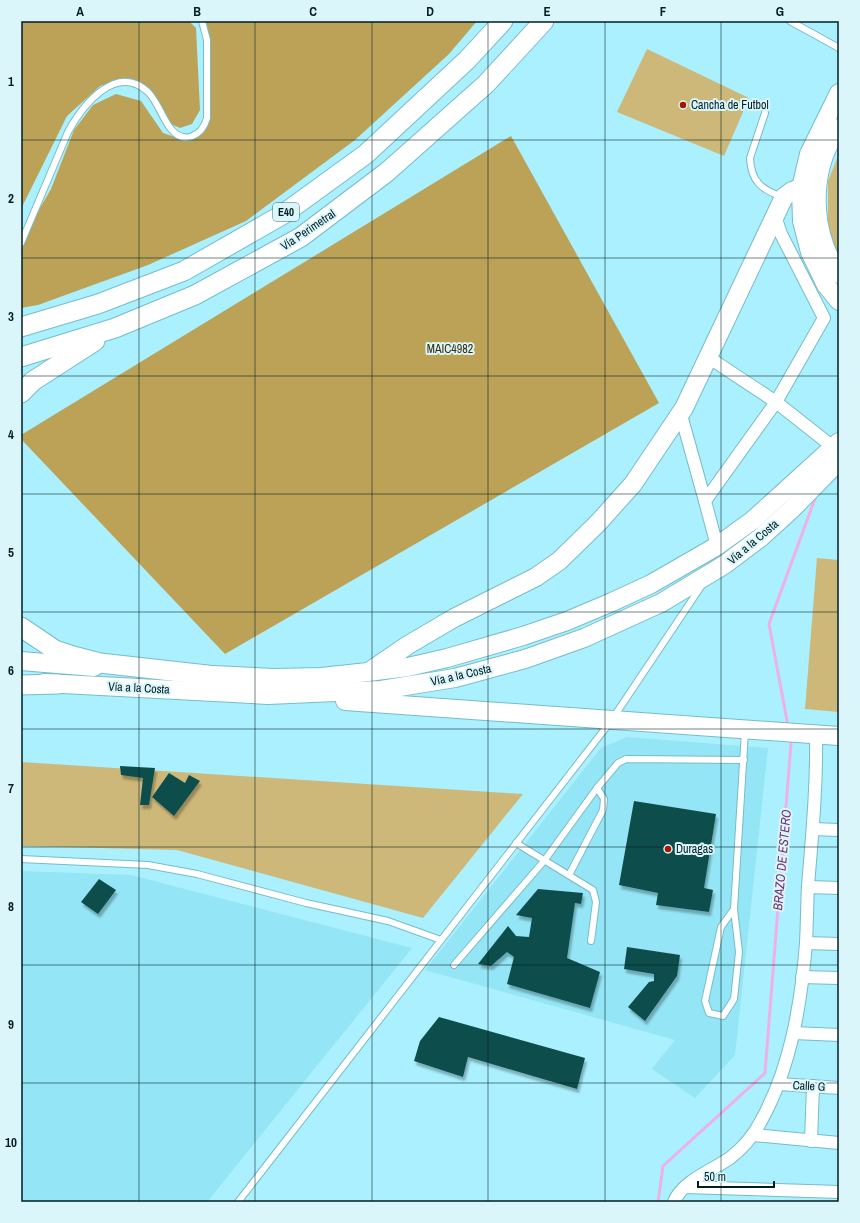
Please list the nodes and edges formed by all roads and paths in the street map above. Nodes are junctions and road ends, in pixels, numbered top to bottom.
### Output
1 (202, 21) edge
2 (502, 21) edge
3 (544, 21) edge
4 (790, 21) edge
5 (839, 48) edge
6 (839, 93) edge
7 (765, 113) dead end
8 (839, 128) edge
9 (802, 188) junction
10 (784, 197) junction
11 (775, 216) junction
12 (21, 243) edge
13 (839, 274) edge
14 (839, 300) edge
15 (21, 327) edge
16 (115, 328) junction
17 (21, 357) edge
18 (708, 357) junction
19 (21, 393) edge
20 (776, 402) junction
21 (681, 414) junction
22 (837, 450) edge
23 (705, 501) junction
24 (716, 546) junction
25 (709, 574) junction
26 (21, 627) edge
27 (21, 662) edge
28 (368, 672) junction
29 (207, 675) junction
30 (21, 683) edge
31 (58, 684) joint
32 (268, 695) junction
33 (611, 721) junction
34 (745, 730) junction
35 (816, 735) junction
36 (839, 736) edge
37 (744, 760) junction
38 (597, 788) junction
39 (813, 829) junction
40 (839, 830) edge
41 (516, 843) junction
42 (21, 859) edge
43 (544, 861) junction
44 (569, 875) junction
45 (808, 887) junction
46 (839, 888) edge
47 (734, 909) junction
48 (441, 940) junction
49 (591, 941) dead end
50 (806, 943) junction
51 (839, 944) edge
52 (454, 964) dead end
53 (802, 977) junction
54 (839, 978) edge
55 (794, 1033) junction
56 (839, 1035) edge
57 (778, 1084) junction
58 (813, 1086) junction
59 (839, 1088) edge
60 (752, 1135) junction
61 (811, 1141) junction
62 (839, 1143) edge
63 (685, 1187) junction
64 (839, 1192) edge
65 (238, 1202) edge
66 (674, 1202) edge

1 - 12 lane
2 - 15 highway, E40
3 - 16 highway, Vía Perimetral / E40
4 - 5 lane
6 - 9 main road
7 - 10 lane
8 - 13 main road
9 - 10 main road
9 - 14 main road
10 - 11 main road
11 - 18 main road
11 - 20 street
16 - 17 highway, Vía Perimetral / E40
16 - 19 highway
18 - 20 street
18 - 21 main road
20 - 22 street
20 - 23 street
21 - 23 street
21 - 28 main road
22 - 24 main road, Vía a la Costa
22 - 25 main road, Vía a la Costa
23 - 24 street
24 - 28 main road, Vía a la Costa
25 - 32 main road, Vía a la Costa
25 - 33 lane
26 - 29 highway
27 - 29 main road, Vía a la Costa
28 - 29 main road, Vía a la Costa
30 - 31 highway
31 - 32 main road, Vía a la Costa
32 - 33 main road
33 - 34 main road
33 - 41 lane
34 - 35 main road
34 - 37 lane
35 - 36 main road
35 - 39 street
37 - 38 lane
37 - 47 lane
38 - 43 lane
38 - 44 lane
39 - 40 street
39 - 45 street
41 - 43 lane
41 - 48 lane
42 - 48 lane
43 - 44 lane
43 - 52 lane
44 - 49 lane
45 - 46 street
45 - 50 street
47 - 47 lane
48 - 65 lane
50 - 51 street
50 - 53 street
53 - 54 street
53 - 55 street
55 - 56 street
55 - 57 street
57 - 58 street, Calle G
57 - 60 street
58 - 59 street, Calle G
58 - 61 street
60 - 61 street
60 - 63 street
61 - 62 street
63 - 64 street
63 - 66 street

